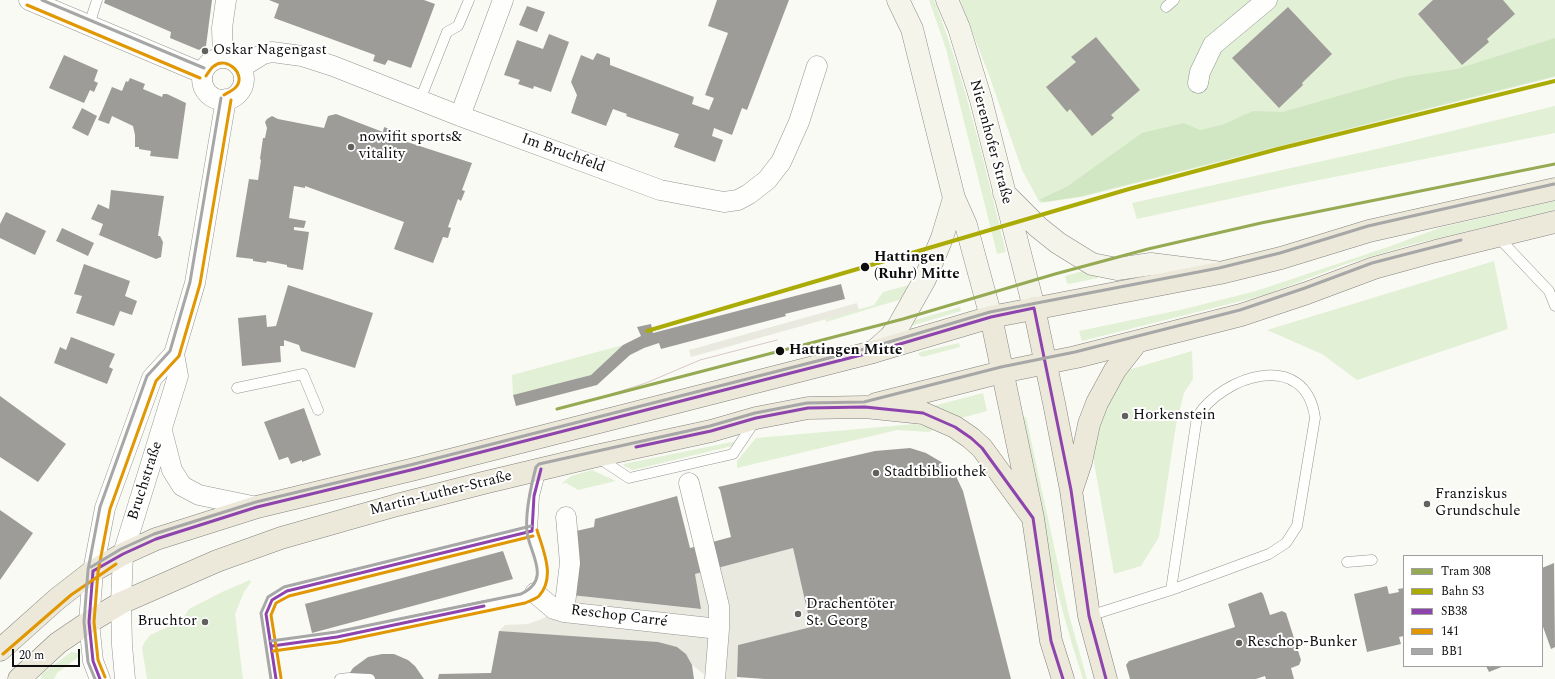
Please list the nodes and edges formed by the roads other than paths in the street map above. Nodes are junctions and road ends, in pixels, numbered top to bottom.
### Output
1 (29, 0) edge
2 (97, 0) edge
3 (226, 0) edge
4 (469, 0) edge
5 (503, 0) edge
6 (898, 0) edge
7 (946, 0) edge
8 (1174, 0) edge
9 (1267, 0) edge
10 (1166, 7) dead end
11 (89, 25) junction
12 (224, 57) junction
13 (817, 66) dead end
14 (242, 67) junction
15 (202, 73) junction
16 (1198, 83) dead end
17 (226, 99) junction
18 (420, 100) junction
19 (460, 116) junction
20 (1555, 189) edge
21 (1003, 193) junction
22 (954, 198) junction
23 (1555, 222) edge
24 (1498, 236) junction
25 (1220, 273) junction
26 (1552, 290) edge
27 (1555, 306) edge
28 (1034, 308) junction
29 (991, 317) junction
30 (1137, 342) junction
31 (873, 352) junction
32 (174, 354) junction
33 (1046, 362) junction
34 (1002, 372) junction
35 (237, 388) dead end
36 (866, 407) junction
37 (318, 410) dead end
38 (756, 418) junction
39 (162, 431) junction
40 (596, 456) junction
41 (541, 469) junction
42 (689, 482) dead end
43 (1071, 490) junction
44 (257, 507) junction
45 (566, 517) dead end
46 (1033, 518) junction
47 (532, 531) junction
48 (123, 554) junction
49 (1372, 560) dead end
50 (1346, 562) dead end
51 (93, 571) junction
52 (1171, 590) junction
53 (535, 593) junction
54 (121, 603) junction
55 (564, 612) junction
56 (1089, 616) junction
57 (89, 622) junction
58 (719, 629) junction
59 (272, 646) junction
60 (0, 650) edge
61 (716, 674) edge
62 (344, 678) edge
63 (19, 679) edge
64 (100, 679) edge
65 (125, 679) edge
66 (276, 679) edge
67 (370, 679) edge
68 (1062, 679) edge
69 (1106, 679) edge

1 - 11 street
2 - 11 lane
3 - 12 street
4 - 18 lane
5 - 19 street
6 - 22 main road
7 - 21 main road, Nierenhofer Straße
8 - 10 lane
9 - 16 street
11 - 15 street
12 - 14 street
12 - 15 street
13 - 19 street, Im Bruchfeld
14 - 17 street
14 - 18 street, Im Bruchfeld
15 - 17 street
17 - 32 street, Bruchstraße
18 - 19 street, Im Bruchfeld
20 - 25 main road, Martin-Luther-Straße
21 - 25 main road, Martin-Luther-Straße
21 - 28 main road, Nierenhofer Straße
22 - 29 main road
22 - 31 main road
23 - 24 main road, Martin-Luther-Straße
24 - 26 lane
24 - 30 main road, Martin-Luther-Straße
25 - 28 main road, Martin-Luther-Straße
26 - 27 lane
28 - 29 main road, Martin-Luther-Straße
28 - 33 main road
29 - 31 main road, Martin-Luther-Straße
29 - 34 main road
30 - 33 main road, Martin-Luther-Straße
30 - 43 main road
31 - 44 main road, Martin-Luther-Straße
32 - 39 street, Bruchstraße
32 - 51 street, Bruchstraße
33 - 34 main road, Martin-Luther-Straße
33 - 43 main road
34 - 36 main road, Martin-Luther-Straße
34 - 46 main road
35 - 37 lane
36 - 38 main road, Martin-Luther-Straße
36 - 46 main road, Martin-Luther-Straße
38 - 40 main road, Martin-Luther-Straße
38 - 40 lane
39 - 44 street, Bruchstraße
39 - 48 street, Bruchstraße
40 - 41 main road, Martin-Luther-Straße
41 - 47 lane
41 - 54 main road, Martin-Luther-Straße
42 - 58 street
43 - 56 main road
44 - 48 main road, Martin-Luther-Straße
45 - 55 street, Reschop Carré
46 - 68 main road
47 - 53 lane
47 - 59 lane
48 - 51 main road, Martin-Luther-Straße
48 - 54 street
49 - 50 lane
51 - 57 street
51 - 60 main road, Martin-Luther-Straße
52 - 52 lane
52 - 56 lane
53 - 55 street
53 - 59 lane
54 - 57 main road, Martin-Luther-Straße
54 - 65 street
55 - 58 street, Reschop Carré
56 - 69 main road
57 - 63 main road, Martin-Luther-Straße
57 - 64 street
58 - 61 street
59 - 66 lane
62 - 67 lane

